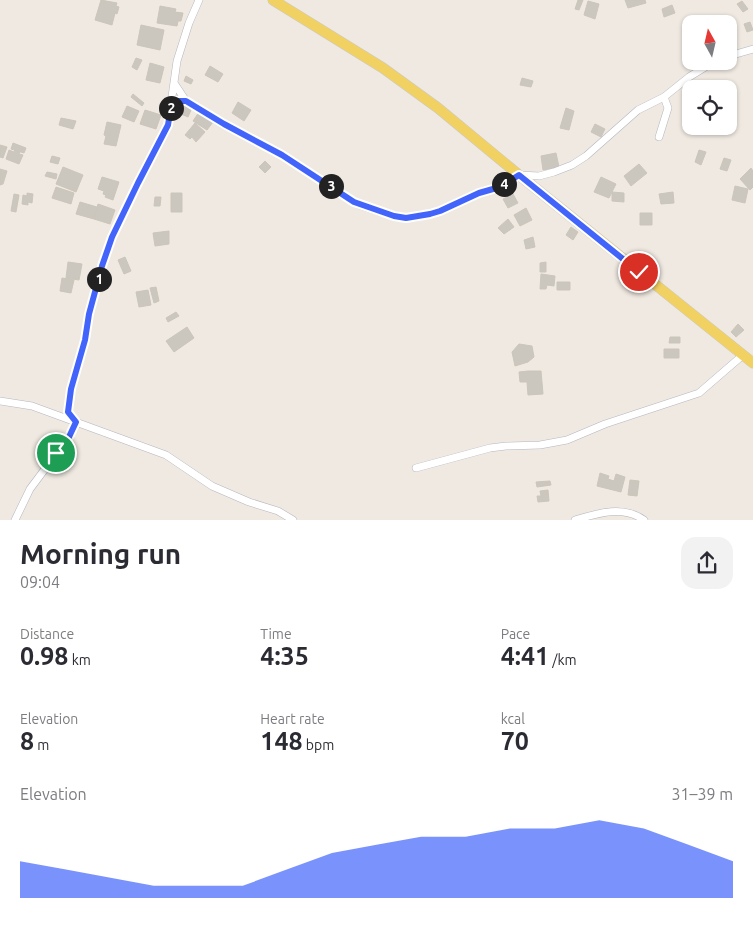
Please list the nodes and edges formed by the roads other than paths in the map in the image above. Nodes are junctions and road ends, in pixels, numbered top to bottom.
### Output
1 (199, 0) edge
2 (273, 0) edge
3 (753, 49) edge
4 (738, 53) edge
5 (700, 70) edge
6 (174, 83) junction
7 (664, 97) junction
8 (186, 101) junction
9 (171, 107) junction
10 (660, 137) dead end
11 (519, 175) junction
12 (539, 176) junction
13 (535, 188) junction
14 (743, 355) junction
15 (753, 363) edge
16 (0, 401) edge
17 (76, 422) junction
18 (416, 468) dead end
19 (14, 520) edge
20 (293, 520) edge
21 (575, 520) edge
22 (644, 520) edge

1 - 6 street
2 - 11 main road
3 - 4 street
5 - 7 street
6 - 8 street
6 - 9 street
7 - 10 street
7 - 12 street
8 - 9 street
8 - 11 street
9 - 17 street
11 - 12 street
11 - 13 main road
12 - 13 street
13 - 14 main road
14 - 15 main road
14 - 18 street
16 - 17 street
17 - 19 street
17 - 20 street
21 - 22 street

